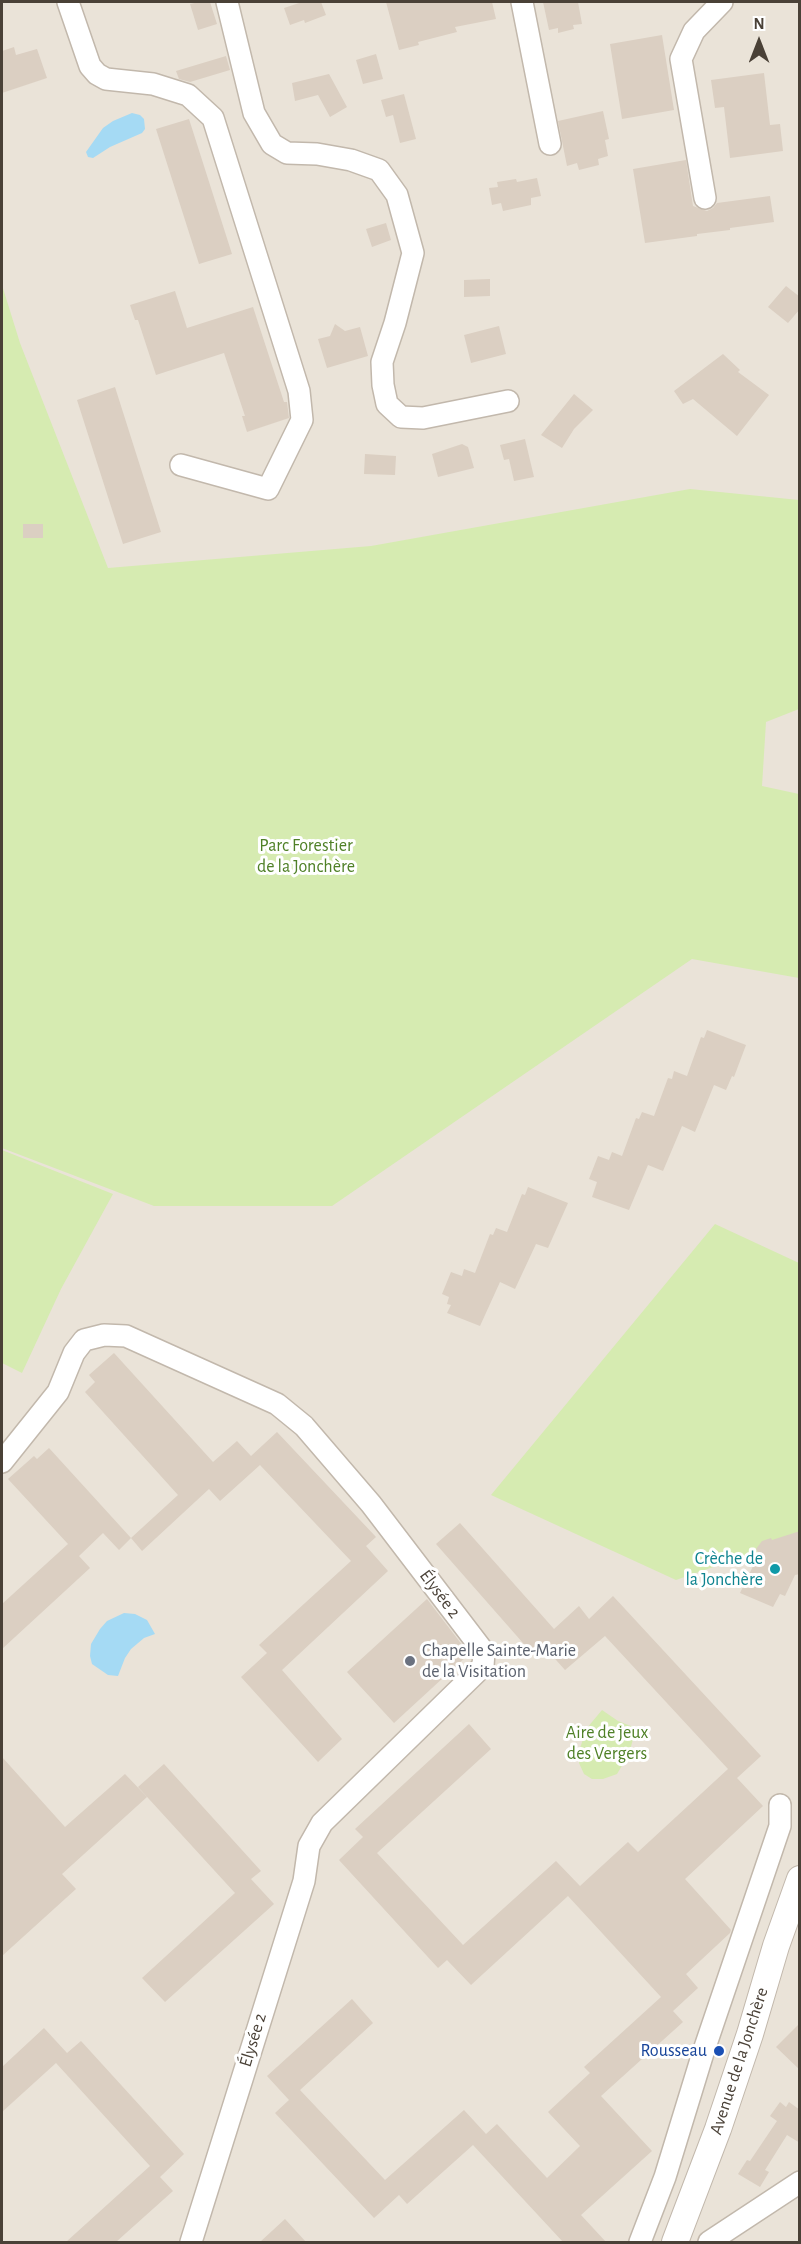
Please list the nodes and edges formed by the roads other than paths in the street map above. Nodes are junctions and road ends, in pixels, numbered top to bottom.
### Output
1 (68, 2) edge
2 (226, 2) edge
3 (522, 2) edge
4 (722, 2) edge
5 (550, 144) dead end
6 (705, 198) dead end
7 (508, 401) dead end
8 (181, 465) dead end
9 (2, 1462) edge
10 (780, 1805) dead end
11 (800, 1879) edge
12 (793, 1919) edge
13 (800, 2182) edge
14 (191, 2242) edge
15 (640, 2242) edge
16 (675, 2242) edge
17 (709, 2242) edge

1 - 8 street
2 - 7 street
3 - 5 street
4 - 6 street
9 - 14 street, Élysée 2
10 - 15 street
11 - 12 street, Avenue de la Jonchère
12 - 16 street, Avenue de la Jonchère
13 - 17 street

